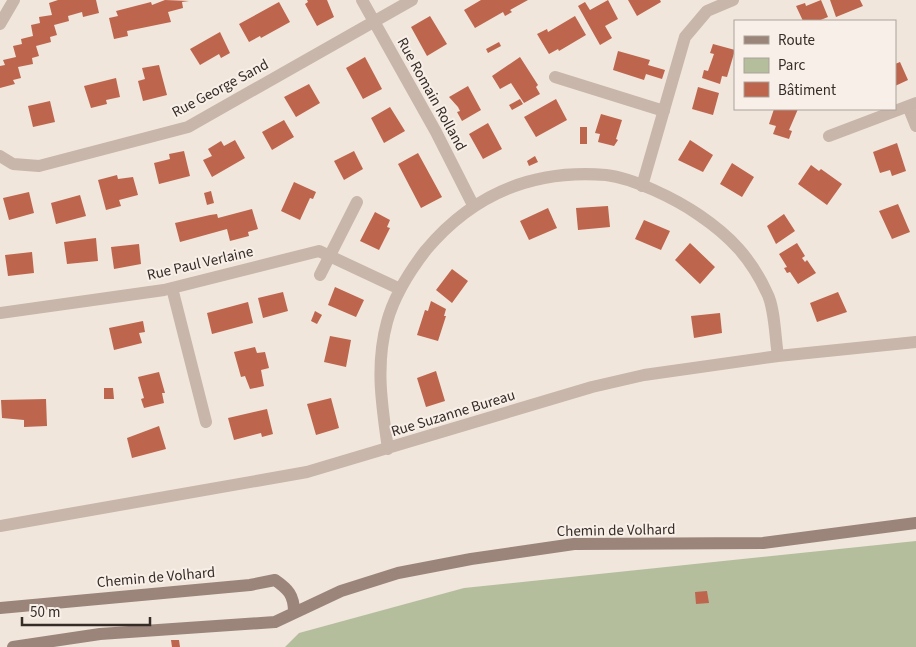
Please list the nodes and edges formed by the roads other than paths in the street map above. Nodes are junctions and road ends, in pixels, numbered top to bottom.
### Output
1 (14, 0) edge
2 (362, 0) edge
3 (412, 0) edge
4 (733, 0) edge
5 (374, 22) junction
6 (0, 24) edge
7 (555, 77) dead end
8 (912, 104) edge
9 (664, 111) junction
10 (916, 126) edge
11 (829, 136) dead end
12 (0, 156) edge
13 (642, 186) junction
14 (356, 202) dead end
15 (473, 205) junction
16 (330, 256) junction
17 (320, 275) dead end
18 (172, 288) junction
19 (400, 289) junction
20 (0, 313) edge
21 (916, 342) edge
22 (778, 356) junction
23 (206, 422) dead end
24 (388, 450) junction
25 (916, 523) edge
26 (0, 526) edge
27 (0, 608) edge
28 (294, 612) junction
29 (13, 647) edge

1 - 6 street
2 - 5 street, Rue Romain Rolland
3 - 5 street, Rue George Sand
4 - 9 street
5 - 12 street, Rue George Sand
5 - 15 street, Rue Romain Rolland
7 - 9 street
8 - 10 street
8 - 11 street
9 - 13 street
13 - 15 street
13 - 22 street
14 - 16 street
15 - 19 street
16 - 17 street
16 - 18 street, Rue Paul Verlaine
16 - 19 street, Rue Paul Verlaine
18 - 20 street, Rue Paul Verlaine
18 - 23 street
19 - 24 street
21 - 22 street, Rue Suzanne Bureau
22 - 24 street, Rue Suzanne Bureau
24 - 26 street, Rue Suzanne Bureau
25 - 28 street, Chemin de Volhard
27 - 28 street, Chemin de Volhard
28 - 29 street, Chemin de Volhard

